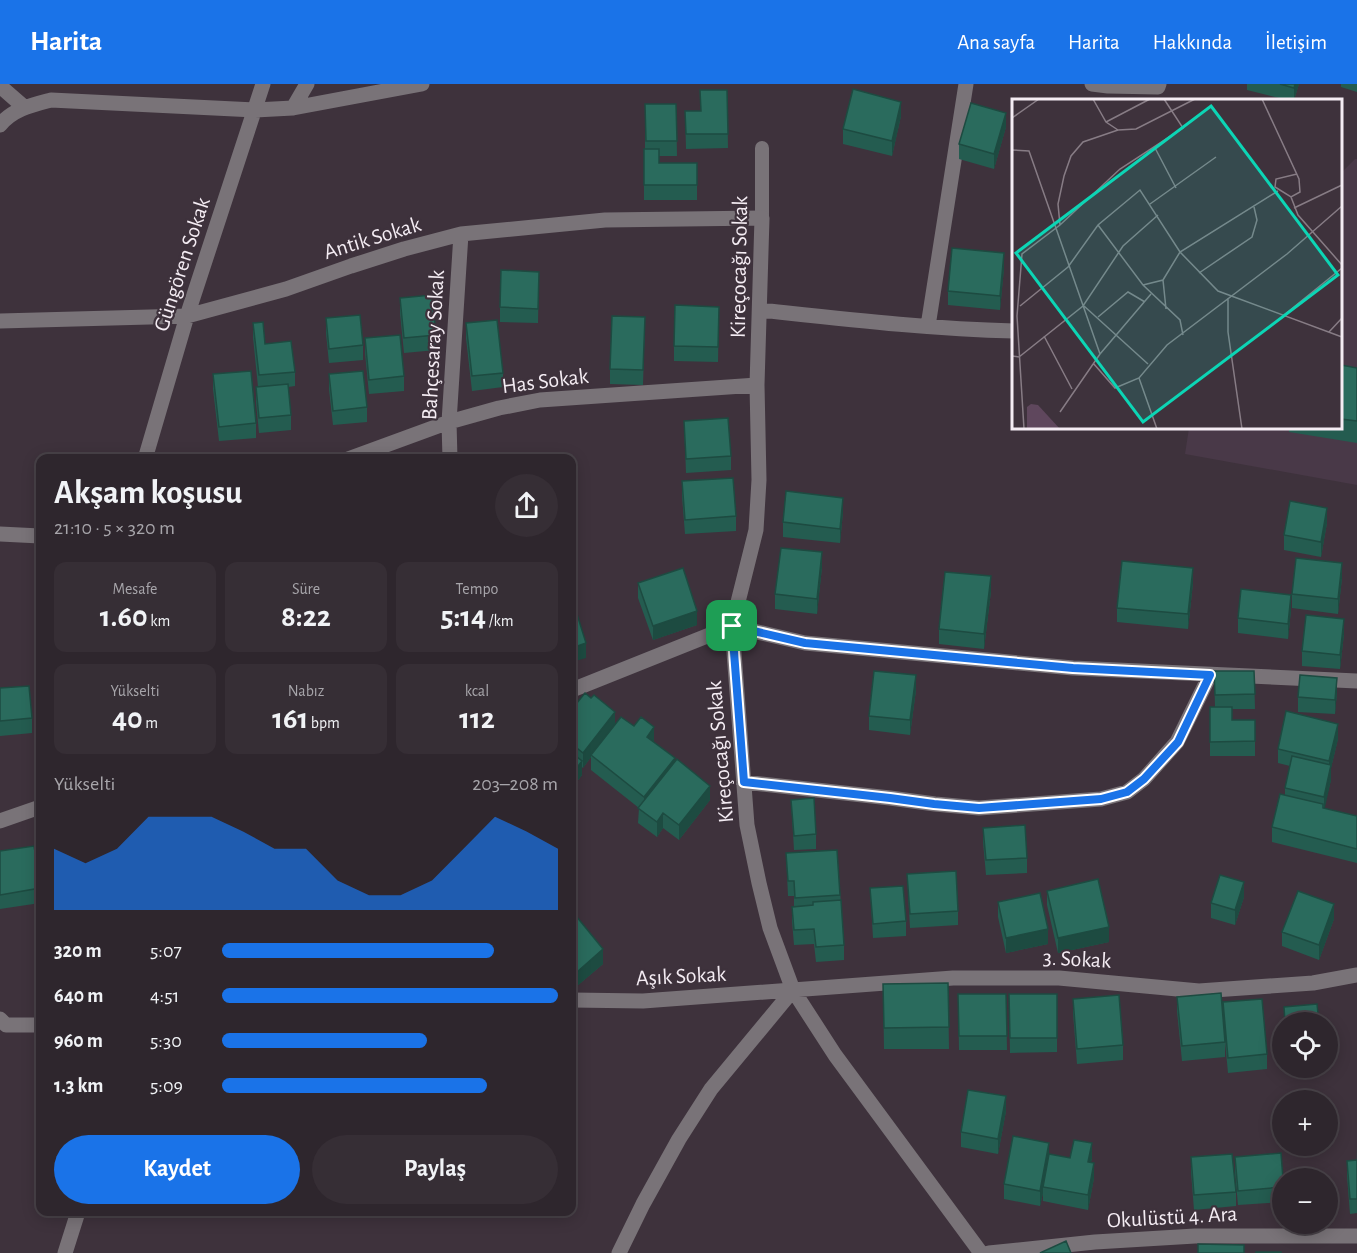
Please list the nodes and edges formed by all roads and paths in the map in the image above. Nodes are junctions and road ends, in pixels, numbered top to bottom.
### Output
1 (263, 84) edge
2 (307, 84) edge
3 (422, 84) edge
4 (966, 84) edge
5 (1092, 84) edge
6 (0, 86) edge
7 (1158, 86) edge
8 (24, 107) junction
9 (293, 108) junction
10 (255, 110) junction
11 (0, 125) edge
12 (762, 148) dead end
13 (762, 218) junction
14 (461, 234) junction
15 (760, 310) junction
16 (186, 315) junction
17 (0, 321) edge
18 (928, 326) junction
19 (1012, 331) edge
20 (757, 385) junction
21 (449, 422) junction
22 (146, 454) edge
23 (362, 454) edge
24 (450, 454) edge
25 (0, 534) edge
26 (36, 536) edge
27 (732, 626) junction
28 (1210, 675) junction
29 (1357, 681) edge
30 (576, 688) edge
31 (744, 782) junction
32 (36, 805) edge
33 (0, 821) edge
34 (1357, 975) edge
35 (793, 990) junction
36 (576, 1000) edge
37 (0, 1019) edge
38 (36, 1025) edge
39 (77, 1216) edge
40 (1357, 1236) edge
41 (65, 1253) edge
42 (619, 1253) edge
43 (981, 1253) edge
44 (989, 1253) edge

1 - 10 street, Güngören Sokak
2 - 9 street
3 - 9 street
4 - 18 street
5 - 7 street
6 - 8 street
8 - 10 street
8 - 11 street
9 - 10 street
10 - 16 street, Güngören Sokak
12 - 13 lane, Kireçocağı Sokak
13 - 14 street, Antik Sokak
13 - 15 street, Kireçocağı Sokak
14 - 16 street, Antik Sokak
14 - 21 street, Bahçesaray Sokak
15 - 18 street
15 - 20 street, Kireçocağı Sokak
16 - 17 street, Antik Sokak
16 - 22 street, Güngören Sokak
18 - 19 street
20 - 21 street, Has Sokak
20 - 27 street, Kireçocağı Sokak
21 - 23 street, Has Sokak
21 - 24 street, Bahçesaray Sokak
25 - 26 street
27 - 28 street
27 - 30 street
27 - 31 street, Kireçocağı Sokak
28 - 29 street
28 - 31 street
31 - 35 street, Kireçocağı Sokak
32 - 33 street
34 - 35 street, 3. Sokak
35 - 36 street, Aşık Sokak
35 - 42 street
35 - 43 street, Kireçocağı Sokak
37 - 38 street
39 - 41 street
40 - 44 street, Okulüstü 4. Ara

